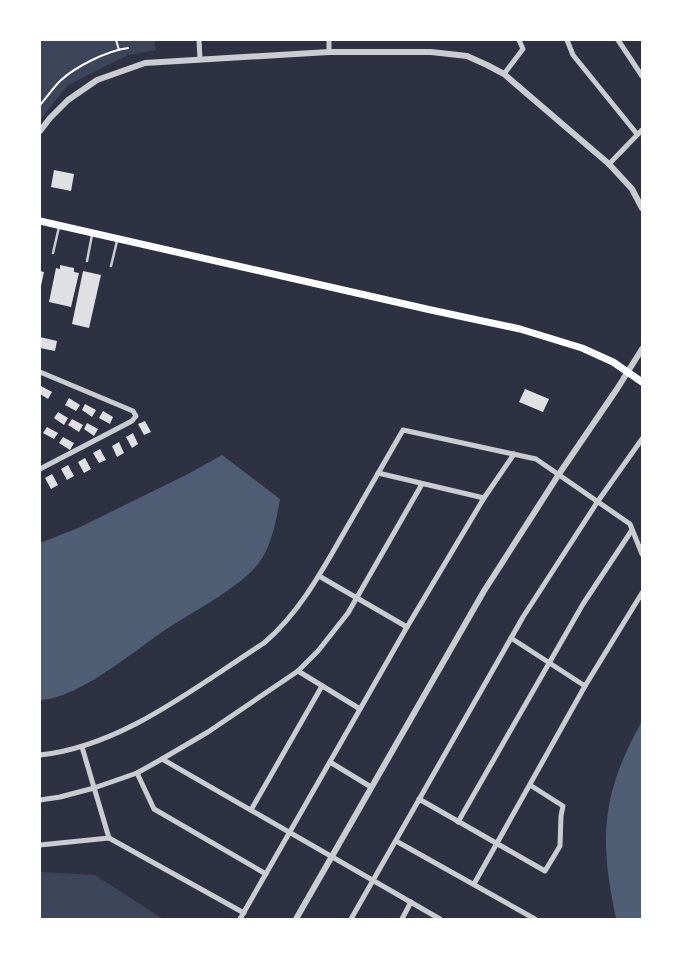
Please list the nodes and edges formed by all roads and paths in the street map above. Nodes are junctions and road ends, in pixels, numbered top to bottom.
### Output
1 (116, 40) edge
2 (199, 40) edge
3 (329, 40) edge
4 (519, 40) edge
5 (567, 40) edge
6 (618, 40) edge
7 (128, 48) dead end
8 (119, 50) junction
9 (329, 52) junction
10 (200, 59) junction
11 (504, 74) junction
12 (642, 76) edge
13 (40, 105) edge
14 (642, 130) edge
15 (40, 132) edge
16 (637, 134) junction
17 (609, 164) junction
18 (642, 208) edge
19 (40, 221) edge
20 (59, 226) junction
21 (93, 234) junction
22 (117, 240) junction
23 (53, 253) dead end
24 (87, 261) dead end
25 (111, 266) dead end
26 (642, 349) edge
27 (40, 372) edge
28 (628, 372) junction
29 (642, 382) edge
30 (642, 439) edge
31 (636, 448) junction
32 (642, 452) edge
33 (514, 454) junction
34 (40, 469) edge
35 (378, 473) junction
36 (559, 474) junction
37 (422, 484) junction
38 (484, 498) junction
39 (598, 501) junction
40 (632, 530) junction
41 (642, 554) edge
42 (319, 576) junction
43 (642, 593) edge
44 (358, 598) junction
45 (407, 627) junction
46 (511, 638) junction
47 (548, 663) junction
48 (298, 671) junction
49 (322, 686) junction
50 (585, 686) junction
51 (360, 709) junction
52 (82, 747) junction
53 (40, 754) edge
54 (162, 760) junction
55 (330, 762) junction
56 (137, 773) junction
57 (530, 785) junction
58 (371, 787) junction
59 (94, 788) junction
60 (40, 800) edge
61 (419, 800) junction
62 (251, 810) junction
63 (458, 822) junction
64 (290, 833) junction
65 (109, 838) junction
66 (396, 841) junction
67 (497, 844) junction
68 (40, 845) edge
69 (332, 856) junction
70 (266, 874) junction
71 (374, 881) junction
72 (474, 884) junction
73 (411, 902) junction
74 (244, 914) junction
75 (240, 919) edge
76 (296, 919) edge
77 (351, 919) edge
78 (402, 919) edge
79 (440, 919) edge
80 (535, 919) edge

1 - 8 path
2 - 10 street
3 - 9 street
4 - 11 street
5 - 16 street
6 - 12 street
7 - 8 path
8 - 13 path
9 - 10 street
9 - 11 street
10 - 15 street
11 - 17 street
14 - 16 street
16 - 17 street
17 - 18 street
19 - 20 main road
20 - 21 main road
20 - 23 lane
21 - 22 main road
21 - 24 lane
22 - 25 lane
22 - 28 main road
26 - 28 street
27 - 34 street
28 - 29 main road
28 - 36 street
30 - 31 street
31 - 32 street
31 - 39 street
33 - 35 street
33 - 36 street
33 - 38 street
35 - 37 street
35 - 42 street
36 - 39 street
36 - 58 street
37 - 38 street
37 - 44 street
38 - 45 street
39 - 40 street
39 - 46 street
40 - 41 street
40 - 47 street
42 - 44 street
42 - 52 street
43 - 50 street
44 - 45 street
44 - 48 street
45 - 51 street
46 - 47 street
46 - 61 street
47 - 50 street
47 - 63 street
48 - 49 street
48 - 54 street
49 - 51 street
49 - 62 street
50 - 57 street
51 - 55 street
52 - 53 street
52 - 59 street
54 - 56 street
54 - 62 street
55 - 58 street
55 - 64 street
56 - 59 street
56 - 70 street
57 - 67 street
57 - 67 street
58 - 69 street
59 - 60 street
59 - 65 street
61 - 63 street
61 - 66 street
62 - 64 street
63 - 67 street
64 - 69 street
64 - 70 street
65 - 68 street
65 - 74 street
66 - 71 street
66 - 72 street
67 - 72 street
69 - 71 street
69 - 76 street
70 - 74 street
71 - 73 street
71 - 77 street
72 - 80 street
73 - 78 street
73 - 79 street
74 - 75 street

